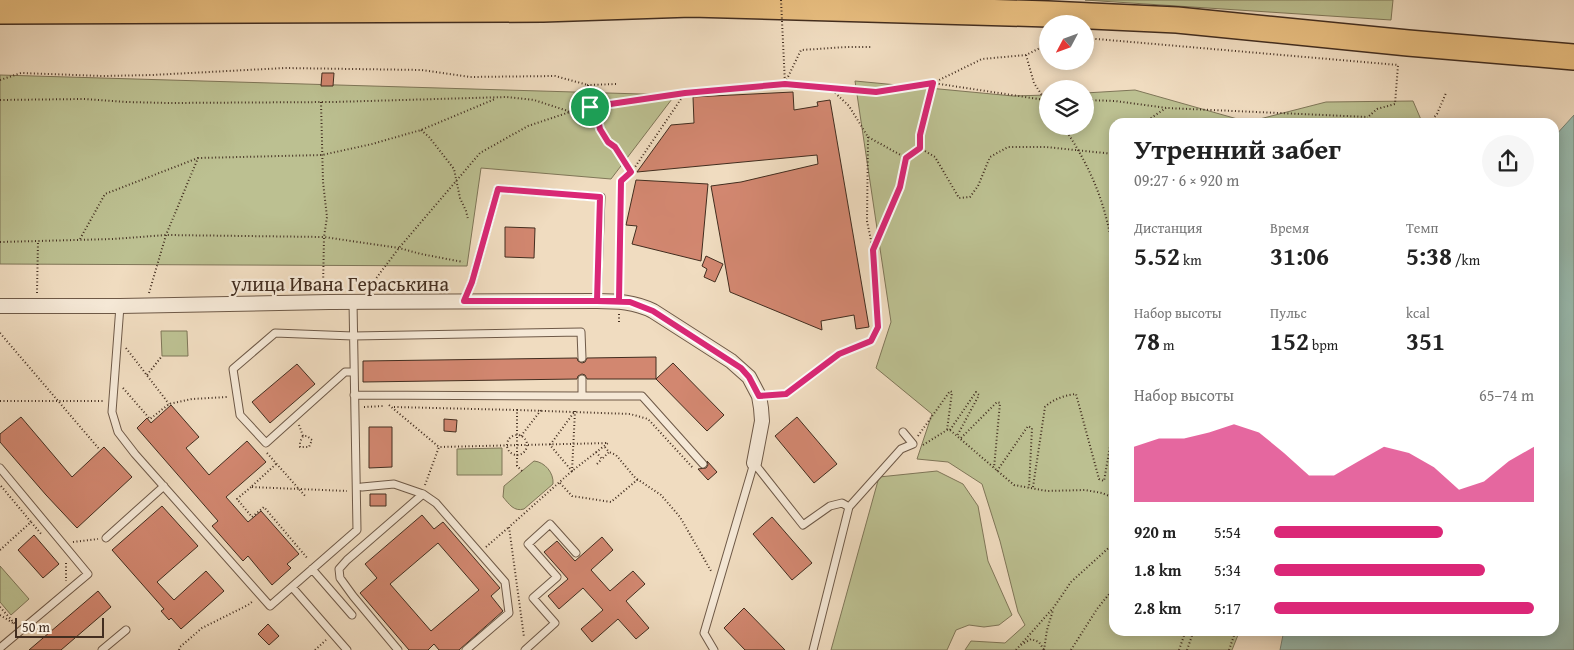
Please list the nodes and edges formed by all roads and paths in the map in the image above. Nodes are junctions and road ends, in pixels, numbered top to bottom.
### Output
1 (781, 0) edge
2 (0, 11) edge
3 (1094, 38) edge
4 (872, 47) dead end
5 (1039, 48) edge
6 (1403, 54) junction
7 (1026, 55) junction
8 (1574, 56) edge
9 (0, 80) edge
10 (933, 83) junction
11 (616, 84) dead end
12 (785, 84) junction
13 (588, 85) junction
14 (830, 88) junction
15 (1039, 90) edge
16 (685, 93) junction
17 (1446, 93) dead end
18 (497, 98) junction
19 (1039, 99) edge
20 (0, 100) edge
21 (1094, 100) edge
22 (321, 102) junction
23 (590, 107) junction
24 (1167, 108) junction
25 (571, 112) junction
26 (1368, 117) joint
27 (1151, 118) edge
28 (1434, 118) edge
29 (421, 130) junction
30 (1069, 135) edge
31 (868, 137) junction
32 (920, 148) junction
33 (1080, 151) junction
34 (1109, 154) edge
35 (322, 155) junction
36 (198, 158) junction
37 (906, 158) junction
38 (631, 172) junction
39 (456, 180) junction
40 (468, 219) dead end
41 (1109, 227) edge
42 (166, 235) junction
43 (324, 237) junction
44 (80, 240) junction
45 (38, 241) junction
46 (0, 242) edge
47 (399, 248) junction
48 (873, 250) junction
49 (463, 262) dead end
50 (323, 291) dead end
51 (366, 291) dead end
52 (149, 293) dead end
53 (37, 294) dead end
54 (464, 301) junction
55 (597, 301) junction
56 (619, 301) junction
57 (353, 302) junction
58 (0, 306) edge
59 (120, 306) junction
60 (619, 322) dead end
61 (0, 333) edge
62 (353, 336) junction
63 (124, 356) dead end
64 (162, 356) dead end
65 (582, 358) dead end
66 (354, 372) junction
67 (147, 375) junction
68 (582, 379) dead end
69 (120, 385) dead end
70 (354, 395) junction
71 (582, 396) junction
72 (759, 396) junction
73 (230, 397) dead end
74 (0, 401) edge
75 (58, 401) junction
76 (113, 402) junction
77 (169, 404) junction
78 (360, 407) dead end
79 (393, 407) junction
80 (517, 410) junction
81 (541, 410) junction
82 (575, 411) junction
83 (298, 422) dead end
84 (948, 430) junction
85 (903, 432) dead end
86 (303, 436) junction
87 (517, 436) junction
88 (521, 436) junction
89 (957, 436) junction
90 (960, 439) junction
91 (593, 444) dead end
92 (517, 445) junction
93 (527, 445) junction
94 (550, 445) junction
95 (572, 445) junction
96 (507, 446) junction
97 (604, 446) dead end
98 (915, 446) junction
99 (439, 447) junction
100 (100, 450) dead end
101 (265, 451) dead end
102 (596, 452) dead end
103 (609, 452) junction
104 (1109, 452) edge
105 (517, 455) junction
106 (602, 459) junction
107 (754, 463) junction
108 (276, 464) junction
109 (597, 464) dead end
110 (703, 464) dead end
111 (0, 468) edge
112 (693, 468) dead end
113 (994, 468) junction
114 (522, 471) dead end
115 (997, 471) junction
116 (637, 479) junction
117 (559, 482) dead end
118 (0, 484) edge
119 (164, 486) junction
120 (251, 487) junction
121 (362, 487) dead end
122 (1031, 488) junction
123 (299, 489) junction
124 (349, 491) dead end
125 (424, 494) junction
126 (1109, 496) edge
127 (306, 497) dead end
128 (849, 507) junction
129 (31, 522) junction
130 (508, 526) dead end
131 (106, 538) joint
132 (63, 544) junction
133 (1109, 548) edge
134 (0, 550) edge
135 (576, 552) dead end
136 (480, 553) junction
137 (308, 559) dead end
138 (66, 563) dead end
139 (312, 569) junction
140 (710, 571) dead end
141 (66, 581) dead end
142 (292, 587) junction
143 (1109, 594) edge
144 (258, 606) dead end
145 (0, 607) edge
146 (1054, 608) junction
147 (352, 615) dead end
148 (0, 616) edge
149 (126, 630) dead end
150 (1184, 636) edge
151 (1192, 636) edge
152 (1234, 636) edge
153 (331, 645) dead end
154 (1018, 646) junction
155 (0, 648) edge
156 (102, 650) edge
157 (179, 650) edge
158 (315, 650) edge
159 (347, 650) edge
160 (398, 650) edge
161 (466, 650) edge
162 (525, 650) edge
163 (714, 650) edge
164 (813, 650) edge
165 (1016, 650) edge
166 (1044, 650) edge
167 (1070, 650) edge
168 (1179, 650) edge
169 (1187, 650) edge
170 (1229, 650) edge

1 - 12 path, bridge
2 - 6 highway
3 - 6 path
4 - 12 path
5 - 7 path
6 - 8 highway
6 - 26 path
7 - 10 path
7 - 15 path
9 - 13 path
10 - 14 path
10 - 19 path
10 - 32 path
11 - 13 path
12 - 14 path
12 - 16 path
13 - 23 path
14 - 31 path
16 - 23 path
16 - 38 path
17 - 28 path
18 - 22 path
18 - 25 path
18 - 29 path
20 - 22 path
21 - 24 path
22 - 35 path
23 - 25 path
23 - 38 path
24 - 26 path
24 - 27 path
25 - 39 path
29 - 35 path
29 - 39 path
30 - 33 path
31 - 37 path
31 - 48 path
32 - 33 path
32 - 37 path
33 - 34 path
33 - 41 path
35 - 36 path
35 - 43 path
36 - 42 path
36 - 44 path
37 - 48 path
38 - 56 path
39 - 40 path
39 - 47 path
42 - 43 path
42 - 44 path
42 - 52 path
43 - 47 path
43 - 50 path
44 - 45 path
45 - 46 path
45 - 53 path
47 - 49 path
47 - 51 path
48 - 72 path
54 - 55 street, улица Ивана Гераськина
54 - 55 lane
54 - 57 street, улица Ивана Гераськина
55 - 56 street, улица Ивана Гераськина
56 - 60 path
56 - 72 street, улица Ивана Гераськина
57 - 59 street, улица Ивана Гераськина
57 - 62 lane
58 - 59 street, улица Ивана Гераськина
59 - 76 lane
61 - 75 path
62 - 65 lane
62 - 66 lane
62 - 66 lane
63 - 67 path
64 - 67 path
66 - 70 lane
67 - 77 path
68 - 71 lane
69 - 77 path
70 - 71 lane
70 - 139 lane
71 - 110 lane
72 - 107 street, улица Ивана Гераськина
73 - 77 path
74 - 75 path
75 - 76 path
75 - 100 path
76 - 119 lane
78 - 79 path
79 - 80 path
79 - 99 path
80 - 81 path
80 - 87 path
81 - 82 path
81 - 88 path
82 - 94 path
82 - 95 path
82 - 112 path
83 - 86 path
84 - 89 path
84 - 89 path
84 - 98 path
84 - 98 path
85 - 98 lane
86 - 86 path
87 - 88 path
87 - 92 path
87 - 96 path
88 - 93 path
89 - 90 path
90 - 113 path
90 - 113 path
91 - 95 path
92 - 93 path
92 - 96 path
92 - 105 path
93 - 94 path
93 - 105 path
94 - 95 path
94 - 95 path
96 - 99 path
96 - 105 path
97 - 103 path
98 - 128 lane
99 - 125 path
101 - 108 path
102 - 106 path
103 - 106 path
103 - 116 path
104 - 122 path
105 - 114 path
106 - 109 path
107 - 128 lane
107 - 163 lane
108 - 120 path
108 - 123 path
111 - 132 lane
113 - 115 path
115 - 122 path
115 - 122 path
116 - 117 path
116 - 140 path
118 - 129 path
119 - 131 lane
119 - 142 lane
120 - 123 path
120 - 137 path
121 - 125 lane
122 - 126 path
123 - 124 path
123 - 127 path
125 - 136 lane
125 - 160 lane
128 - 164 lane
129 - 132 path
129 - 134 path
130 - 136 path
131 - 132 path
132 - 155 lane
133 - 146 path
135 - 162 lane
136 - 161 lane
138 - 141 path
139 - 142 lane
139 - 147 lane
142 - 159 lane
143 - 167 path
144 - 157 path
145 - 148 path
146 - 154 path
146 - 166 path
149 - 156 lane
150 - 168 path
151 - 169 path
152 - 170 path
153 - 158 path
154 - 165 path
154 - 166 path

